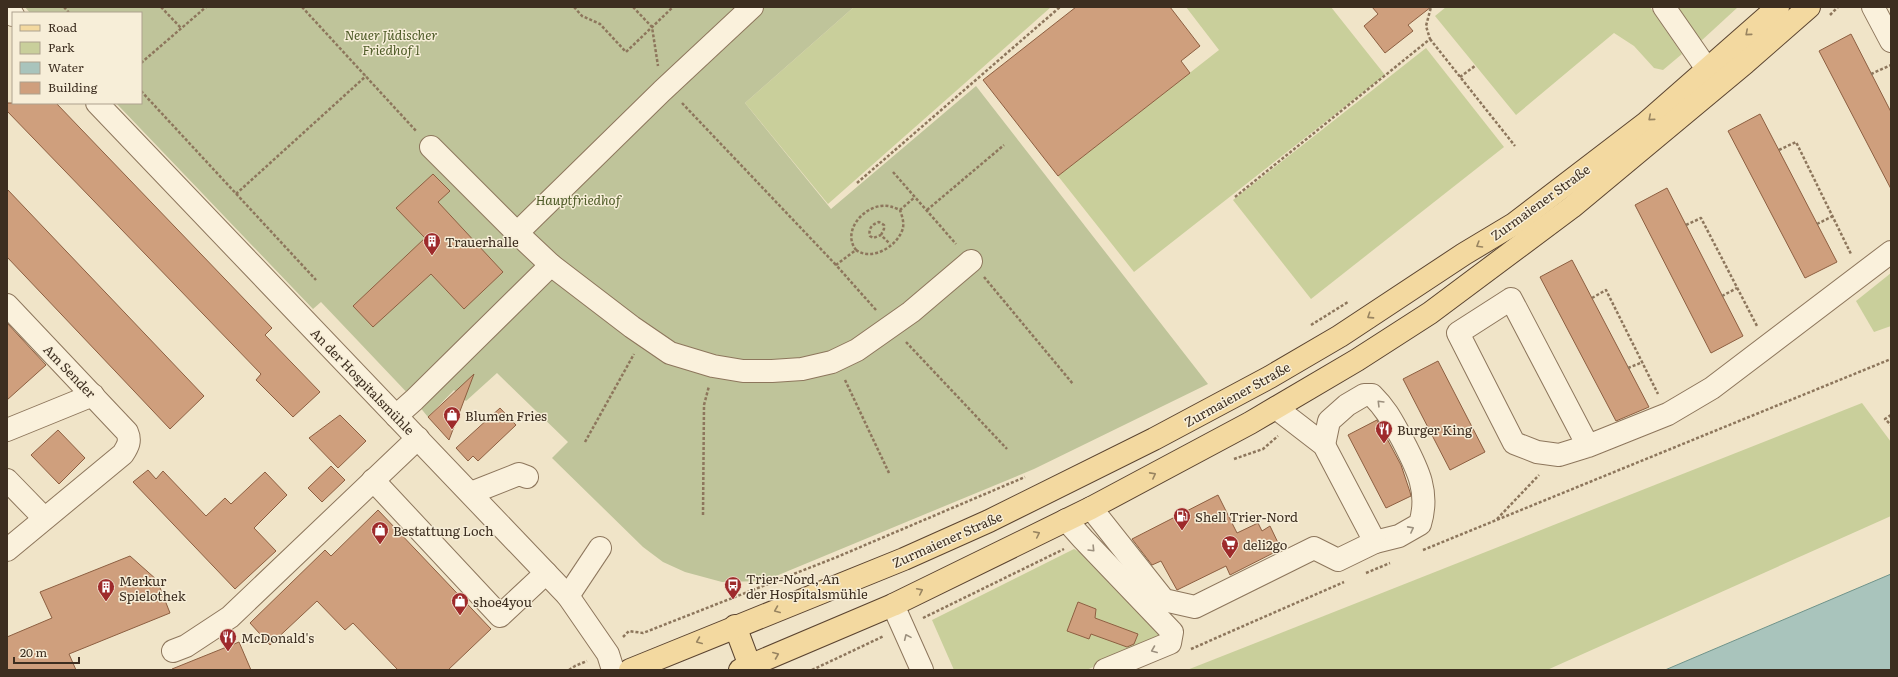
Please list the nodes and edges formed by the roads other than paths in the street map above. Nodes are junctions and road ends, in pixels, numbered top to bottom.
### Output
1 (752, 7) edge
2 (1664, 7) edge
3 (1778, 7) edge
4 (1809, 7) edge
5 (1873, 7) edge
6 (1891, 41) edge
7 (1707, 69) junction
8 (98, 104) edge
9 (431, 147) road end
10 (517, 233) junction
11 (1891, 252) edge
12 (971, 261) dead end
13 (551, 265) junction
14 (7, 305) edge
15 (93, 394) junction
16 (1276, 408) junction
17 (396, 416) junction
18 (7, 430) edge
19 (418, 438) junction
20 (1324, 445) junction
21 (1588, 446) junction
22 (527, 477) dead end
23 (7, 480) edge
24 (373, 480) junction
25 (471, 493) junction
26 (1091, 508) junction
27 (44, 518) junction
28 (1066, 520) junction
29 (1375, 542) junction
30 (600, 548) dead end
31 (7, 550) edge
32 (546, 573) junction
33 (568, 596) junction
34 (893, 605) junction
35 (736, 626) junction
36 (173, 651) dead end
37 (611, 662) edge
38 (745, 668) edge
39 (630, 670) edge
40 (922, 670) edge
41 (1105, 670) edge

1 - 10 street
2 - 7 street
3 -> 7 main road, Zurmaiener Straße
4 - 16 main road, Zurmaiener Straße
5 - 6 street
7 -> 35 main road, Zurmaiener Straße
8 - 17 street, An der Hospitalsmühle
9 - 10 street
10 - 13 street
11 - 21 street
12 - 13 street
13 - 17 street
14 - 15 street, Am Sender
15 - 18 street
15 - 27 street, Am Sender
16 - 20 street
26 -> 16 main road, Zurmaiener Straße
17 - 19 street, An der Hospitalsmühle
19 - 24 street
19 - 25 street, An der Hospitalsmühle
20 - 29 street
29 -> 20 street
21 - 21 street
22 - 25 street
23 - 27 street
24 - 32 street
24 - 36 street
25 - 32 street, An der Hospitalsmühle
26 - 28 main road, Zurmaiener Straße
26 - 29 street
27 - 31 street
34 -> 28 main road, Zurmaiener Straße
28 -> 41 street
30 - 33 street
32 - 33 street, An der Hospitalsmühle
33 - 37 street, An der Hospitalsmühle
38 -> 34 main road, Zurmaiener Straße
40 -> 34 street
35 - 38 main road
35 -> 39 main road, Zurmaiener Straße

